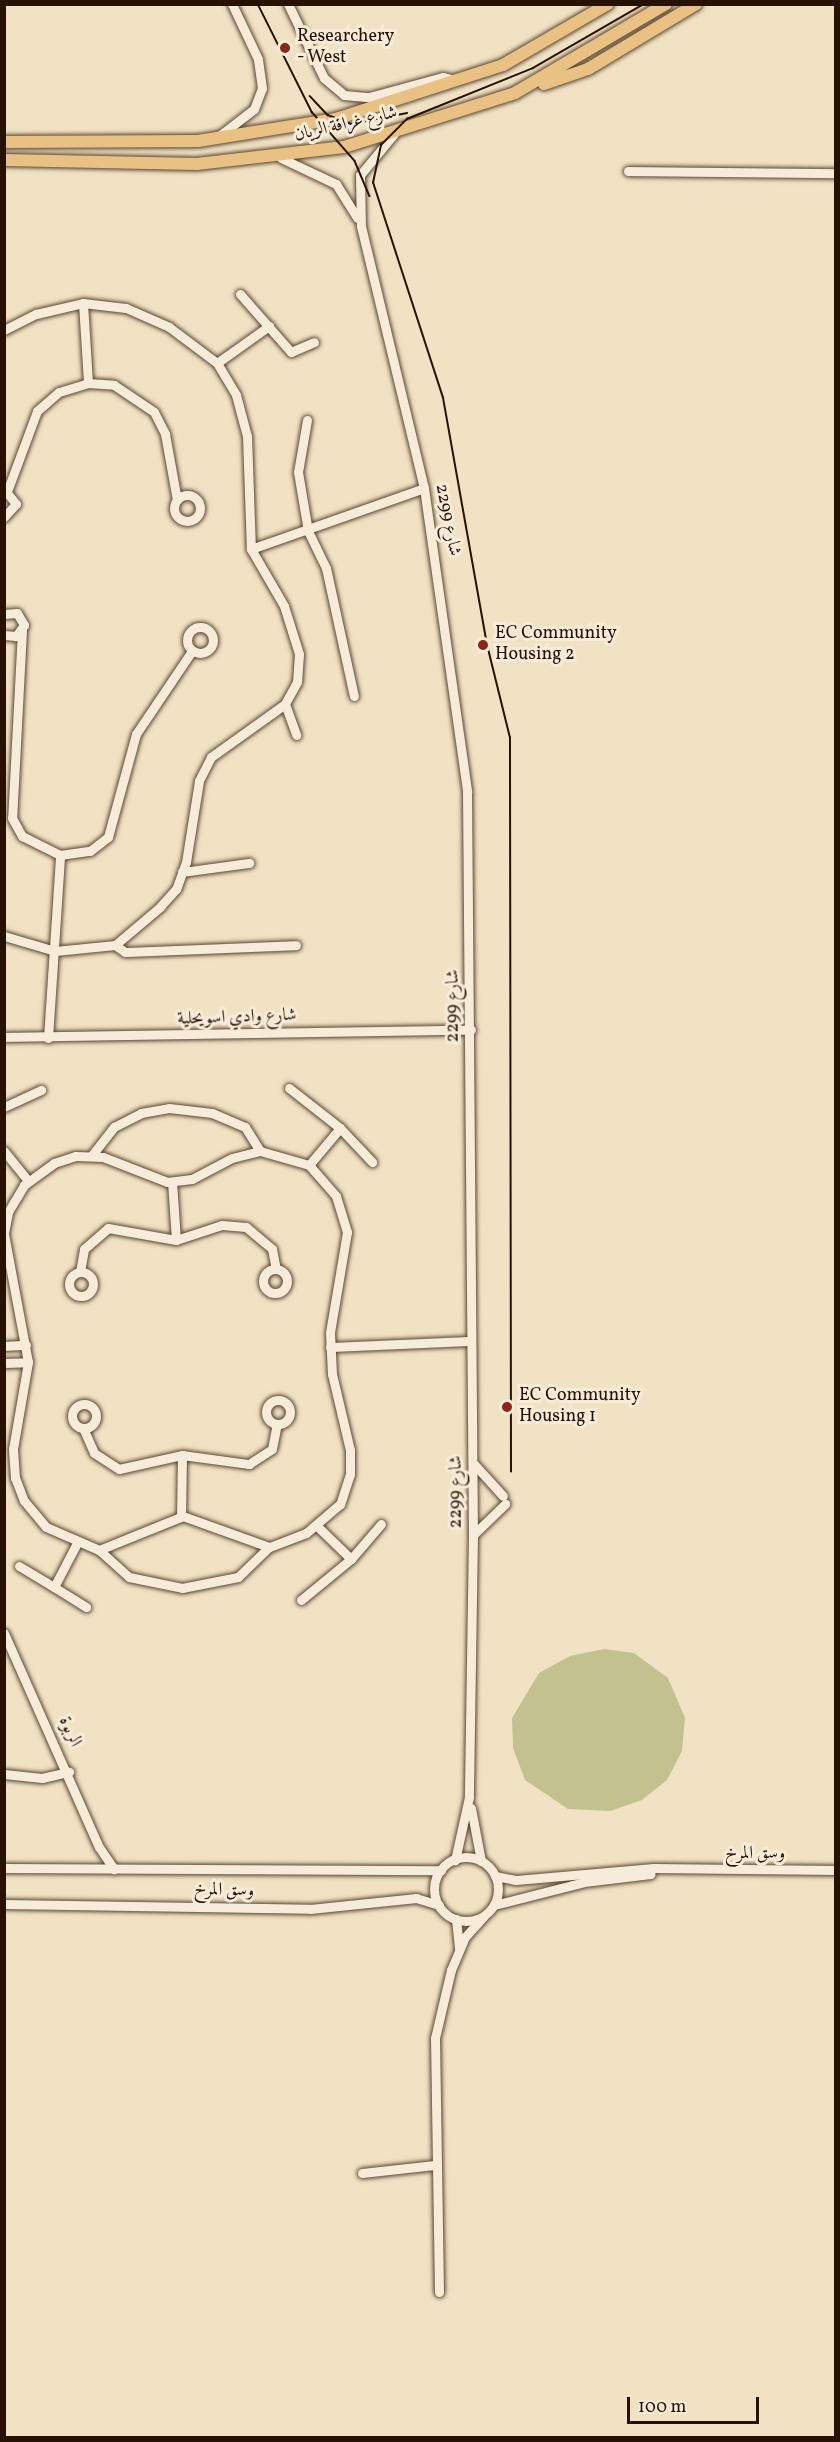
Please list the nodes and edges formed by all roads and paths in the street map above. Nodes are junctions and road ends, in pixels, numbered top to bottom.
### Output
1 (232, 4) edge
2 (288, 4) edge
3 (608, 4) edge
4 (666, 4) edge
5 (696, 4) edge
6 (457, 81) junction
7 (515, 93) junction
8 (394, 134) junction
9 (214, 139) junction
10 (4, 142) edge
11 (281, 158) junction
12 (4, 160) edge
13 (628, 171) dead end
14 (836, 173) edge
15 (361, 226) junction
16 (240, 294) dead end
17 (83, 303) junction
18 (269, 326) junction
19 (4, 330) edge
20 (314, 342) dead end
21 (218, 363) junction
22 (88, 382) junction
23 (307, 420) dead end
24 (7, 483) edge
25 (424, 488) junction
26 (181, 498) dead end
27 (4, 517) edge
28 (308, 531) junction
29 (251, 549) junction
30 (4, 614) edge
31 (22, 630) junction
32 (8, 636) edge
33 (21, 651) junction
34 (192, 651) dead end
35 (354, 696) dead end
36 (285, 704) junction
37 (296, 735) dead end
38 (60, 855) junction
39 (249, 863) dead end
40 (182, 872) junction
41 (4, 936) edge
42 (115, 945) junction
43 (296, 945) dead end
44 (55, 951) junction
45 (471, 1030) junction
46 (4, 1038) edge
47 (48, 1038) junction
48 (289, 1088) dead end
49 (41, 1090) dead end
50 (4, 1107) edge
51 (340, 1128) junction
52 (4, 1151) edge
53 (260, 1151) junction
54 (92, 1155) junction
55 (372, 1162) dead end
56 (309, 1164) junction
57 (28, 1182) junction
58 (172, 1182) junction
59 (4, 1234) edge
60 (176, 1240) junction
61 (276, 1269) dead end
62 (80, 1272) dead end
63 (470, 1341) junction
64 (26, 1345) junction
65 (4, 1346) edge
66 (330, 1347) junction
67 (28, 1362) junction
68 (4, 1363) edge
69 (277, 1424) dead end
70 (83, 1428) dead end
71 (182, 1455) junction
72 (474, 1464) junction
73 (181, 1516) junction
74 (381, 1524) dead end
75 (316, 1526) junction
76 (473, 1535) junction
77 (77, 1543) junction
78 (269, 1547) junction
79 (99, 1550) junction
80 (351, 1559) junction
81 (19, 1566) dead end
82 (54, 1587) junction
83 (301, 1600) dead end
84 (86, 1607) dead end
85 (4, 1633) edge
86 (69, 1772) junction
87 (4, 1774) edge
88 (469, 1797) junction
89 (99, 1846) junction
90 (455, 1860) junction
91 (481, 1861) junction
92 (4, 1868) edge
93 (90, 1869) junction
94 (114, 1869) junction
95 (441, 1870) junction
96 (674, 1870) junction
97 (836, 1870) edge
98 (495, 1876) junction
99 (4, 1904) edge
100 (439, 1905) junction
101 (494, 1905) junction
102 (484, 1916) junction
103 (456, 1919) junction
104 (459, 1949) junction
105 (435, 2165) junction
106 (362, 2173) dead end
107 (439, 2292) dead end

1 - 9 street
2 - 6 street
3 - 6 main road, شارع غرافة الريان
4 - 7 main road, شارع غرافة الريان
5 - 7 main road
6 - 9 main road, شارع غرافة الريان
7 - 8 main road, شارع غرافة الريان
8 - 11 main road, شارع غرافة الريان
8 - 15 street, شارع 2299
9 - 10 main road, شارع غرافة الريان
11 - 12 main road, شارع غرافة الريان
11 - 15 street, شارع 2299
13 - 14 street
15 - 25 street, شارع 2299
16 - 18 street
17 - 19 street
17 - 21 street
17 - 22 street
18 - 20 street
18 - 21 street
21 - 29 street
22 - 24 street
22 - 26 street
23 - 28 street
24 - 27 street
25 - 28 street
25 - 45 street, شارع 2299
28 - 29 street
28 - 35 street
29 - 36 street
30 - 31 street
31 - 32 street
31 - 33 street
32 - 33 street
33 - 38 street
34 - 38 street
36 - 37 street
36 - 40 street
38 - 44 street
39 - 40 street
40 - 42 street
41 - 44 street
42 - 43 street
42 - 44 street
44 - 47 street
45 - 47 street, شارع وادي اسويحلية
45 - 63 street, شارع 2299
46 - 47 street, شارع وادي اسويحلية
48 - 51 street
49 - 50 street
51 - 55 street
51 - 56 street
52 - 57 street
53 - 54 street
53 - 56 street
53 - 58 street
54 - 57 street
54 - 58 street
56 - 66 street
57 - 59 street
58 - 60 street
59 - 64 street
60 - 61 street
60 - 62 street
63 - 66 street
63 - 72 street, شارع 2299
64 - 65 street
64 - 67 street
66 - 75 street
67 - 68 street
67 - 77 street
69 - 71 street
70 - 71 street
71 - 73 street
72 - 76 street, شارع 2299
72 - 76 street
73 - 78 street
73 - 79 street
74 - 80 street
75 - 78 street
75 - 80 street
76 - 88 street, شارع 2299
77 - 79 street
77 - 82 street
78 - 79 street
80 - 83 street
81 - 82 street
82 - 84 street
85 - 86 street, الربوة
86 - 87 street
86 - 89 street, الربوة
88 - 90 street, شارع 2299
88 - 91 street, شارع 2299
89 - 93 street
89 - 94 street, الربوة
90 - 91 street
90 - 95 street
91 - 98 street
92 - 93 street, وسق المرخ
93 - 94 street, وسق المرخ
94 - 95 street, وسق المرخ
95 - 100 street
96 - 97 street, وسق المرخ
96 - 98 street, وسق المرخ
96 - 101 street, وسق المرخ
98 - 101 street
99 - 100 street, وسق المرخ
100 - 103 street
101 - 102 street
102 - 103 street
102 - 104 street
103 - 104 street
104 - 105 street
105 - 106 street
105 - 107 street

